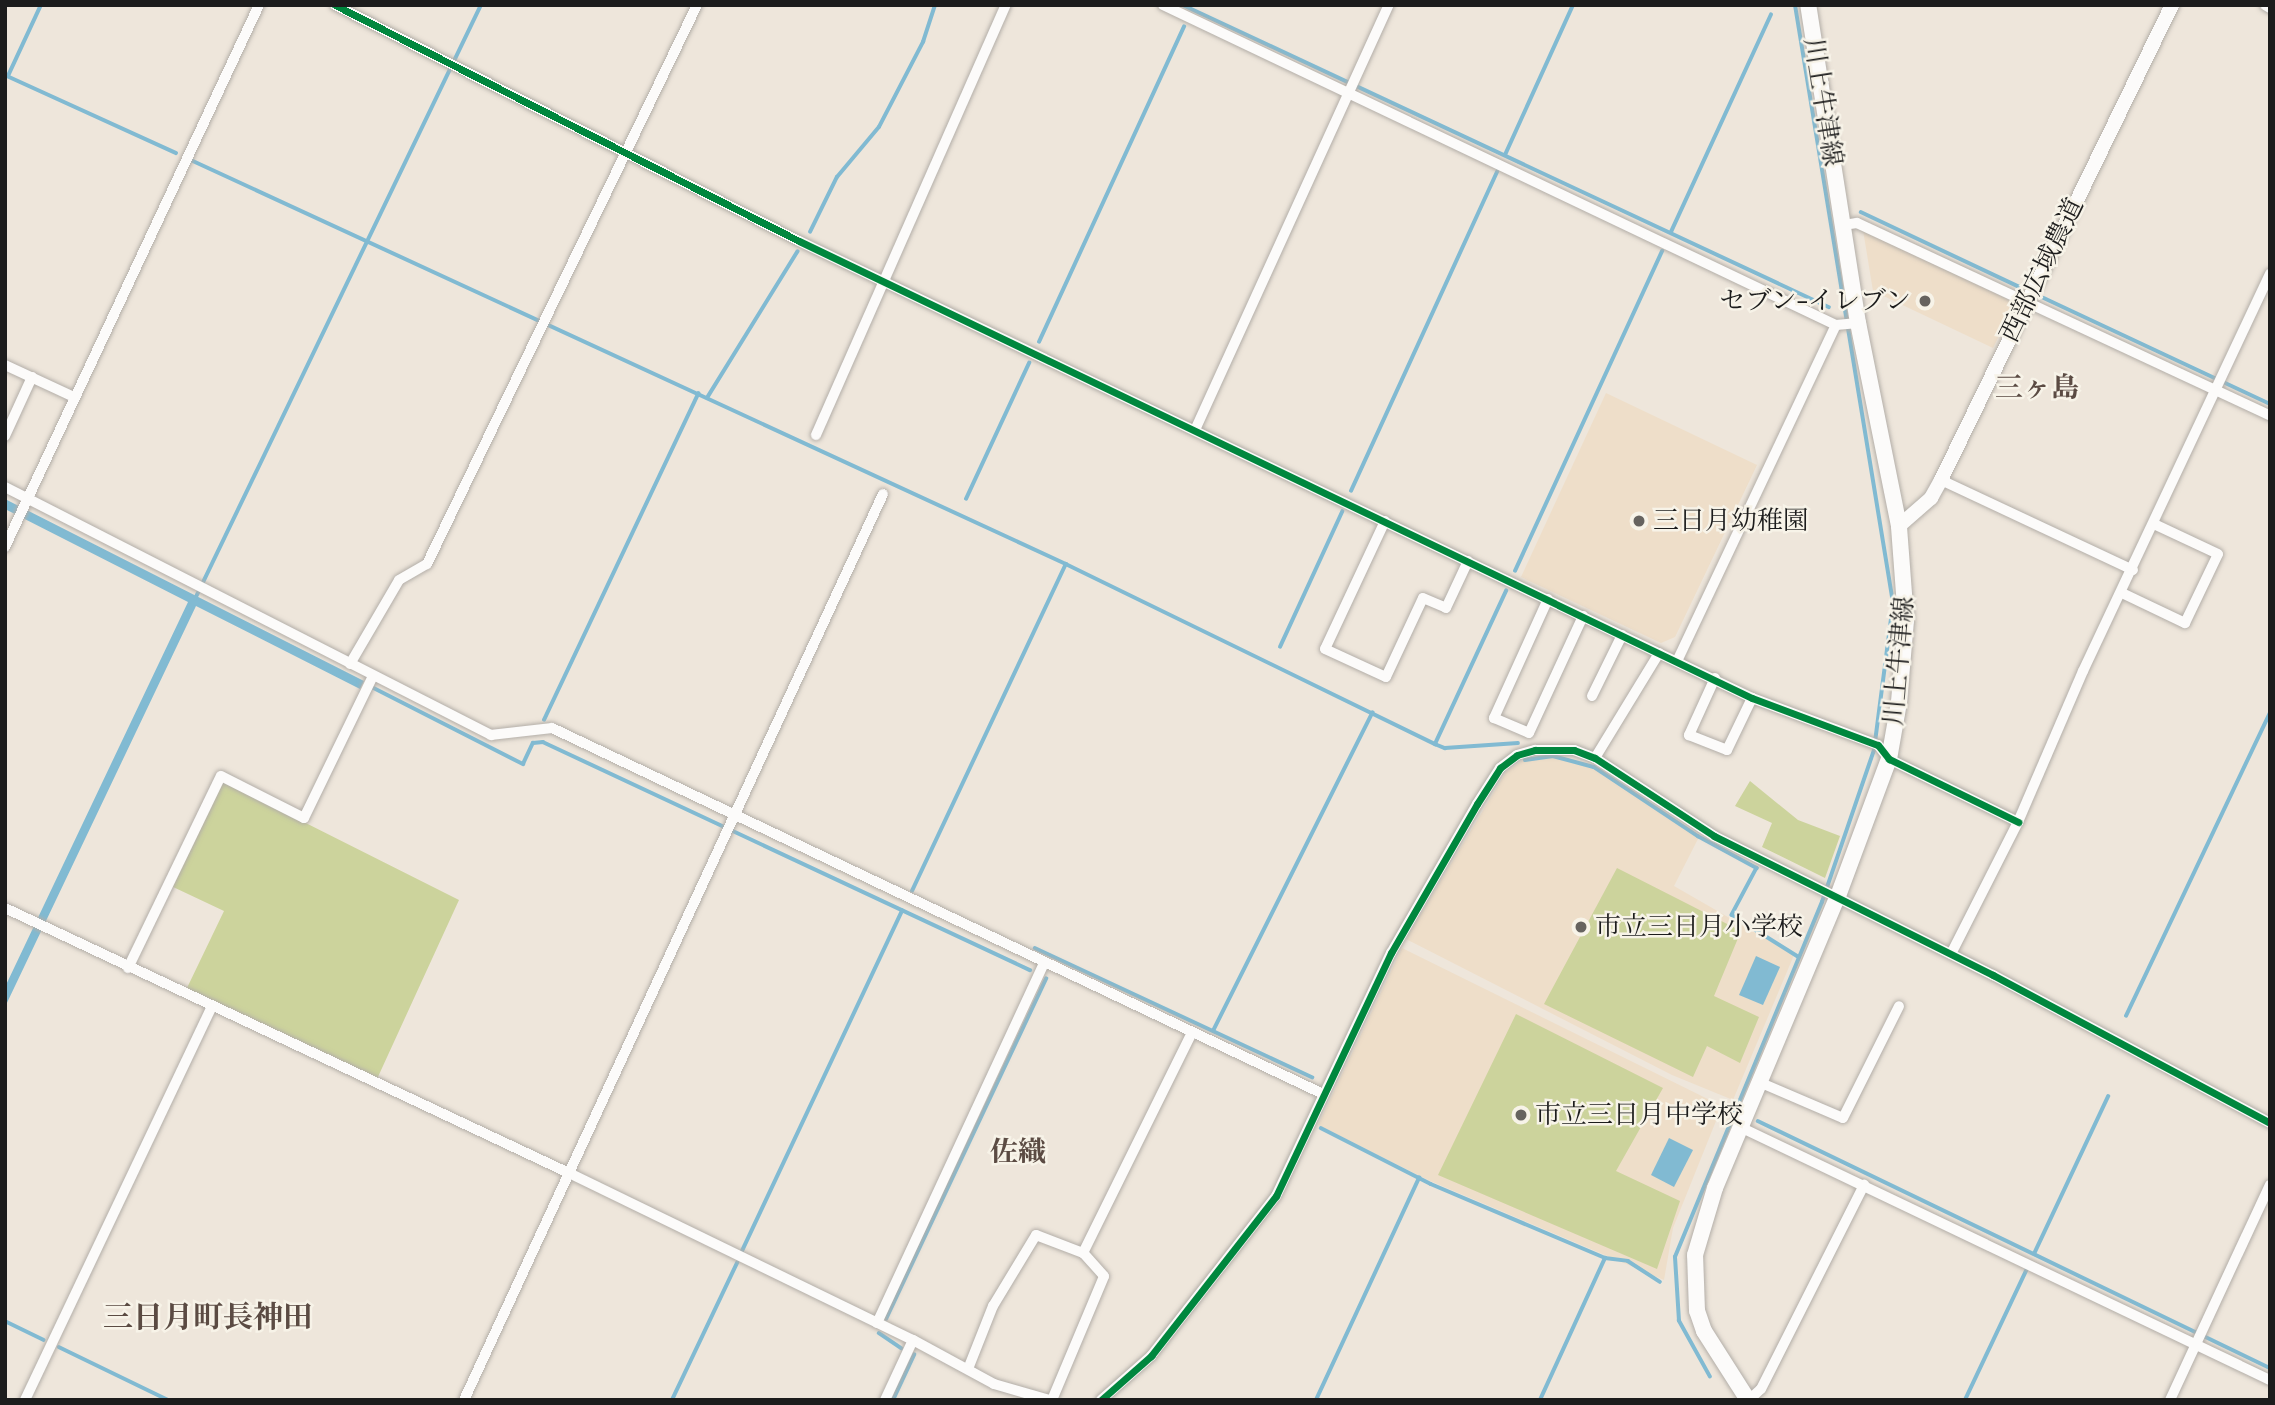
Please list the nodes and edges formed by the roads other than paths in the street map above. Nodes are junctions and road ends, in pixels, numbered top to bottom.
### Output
1 (259, 5) edge
2 (335, 5) edge
3 (697, 5) edge
4 (1006, 5) edge
5 (1163, 5) edge
6 (1389, 5) edge
7 (1808, 5) edge
8 (2172, 5) edge
9 (1349, 92) junction
10 (627, 154) junction
11 (1843, 225) junction
12 (2270, 274) edge
13 (886, 282) junction
14 (2026, 302) junction
15 (1858, 323) junction
16 (1836, 325) junction
17 (5, 365) edge
18 (32, 377) junction
19 (2216, 390) junction
20 (74, 397) junction
21 (2270, 416) edge
22 (1195, 430) junction
23 (816, 435) dead end
24 (5, 436) edge
25 (1941, 480) junction
26 (5, 487) edge
27 (883, 494) dead end
28 (26, 502) junction
29 (1385, 521) junction
30 (2154, 524) junction
31 (1899, 526) junction
32 (5, 547) edge
33 (1468, 561) junction
34 (2133, 570) junction
35 (2122, 593) junction
36 (1548, 599) junction
37 (1583, 616) junction
38 (1622, 635) junction
39 (1659, 653) junction
40 (1678, 659) junction
41 (350, 664) junction
42 (373, 676) junction
43 (1714, 678) junction
44 (1591, 696) dead end
45 (1752, 698) junction
46 (1595, 758) junction
47 (1889, 758) junction
48 (734, 817) junction
49 (2018, 822) junction
50 (1829, 892) junction
51 (5, 908) edge
52 (1951, 954) junction
53 (1044, 963) junction
54 (128, 968) junction
55 (1899, 1006) dead end
56 (212, 1009) junction
57 (1192, 1032) junction
58 (1759, 1082) junction
59 (1323, 1094) junction
60 (2269, 1122) edge
61 (1740, 1127) junction
62 (570, 1174) junction
63 (1864, 1185) junction
64 (2270, 1185) edge
65 (1083, 1253) junction
66 (877, 1323) junction
67 (913, 1340) junction
68 (2196, 1344) junction
69 (968, 1369) junction
70 (2270, 1380) edge
71 (24, 1400) edge
72 (464, 1400) edge
73 (885, 1400) edge
74 (1050, 1400) edge
75 (1101, 1400) edge
76 (1749, 1400) edge
77 (2170, 1400) edge

1 - 20 street
2 - 10 street
3 - 10 street
4 - 13 street
5 - 9 street
6 - 9 street
7 - 11 main road, 川上牛津線
8 - 14 street, 西部広域農道
9 - 16 street
9 - 22 street
10 - 13 street
10 - 41 street
11 - 14 street
11 - 15 main road, 川上牛津線
12 - 19 street
13 - 22 street
13 - 23 street
14 - 19 street
14 - 25 street, 西部広域農道
15 - 16 street
15 - 31 main road, 川上牛津線
16 - 40 street
17 - 18 street
18 - 20 street
18 - 24 street
19 - 21 street
19 - 30 street
20 - 28 street
22 - 29 street
25 - 31 street, 西部広域農道
25 - 34 street
26 - 28 street
27 - 48 street
28 - 32 street
28 - 41 street
29 - 33 street
29 - 33 street
30 - 34 street
30 - 35 street
31 - 47 main road, 川上牛津線
33 - 36 street
34 - 35 street
35 - 49 street
36 - 37 street
36 - 37 street
37 - 38 street
38 - 39 street
38 - 44 street
39 - 40 street
39 - 46 street
40 - 43 street
41 - 42 street
42 - 48 street
42 - 54 street
43 - 45 street
43 - 45 street
45 - 47 street
46 - 50 street
46 - 59 street
47 - 49 street
47 - 50 main road, 川上牛津線
48 - 53 street
48 - 62 street
49 - 52 street
50 - 52 street
50 - 58 main road, 川上牛津線
51 - 54 street
52 - 60 street
53 - 57 street
53 - 66 street
54 - 56 street
55 - 58 street
56 - 62 street
56 - 71 street
57 - 59 street
57 - 65 street
58 - 61 main road, 川上牛津線
59 - 75 street
61 - 63 street
61 - 76 main road, 川上牛津線
62 - 66 street
62 - 72 street
63 - 68 street
63 - 76 street
64 - 68 street
65 - 69 street
65 - 74 street
66 - 67 street
67 - 69 street
67 - 73 street
68 - 70 street
68 - 77 street
69 - 74 street

